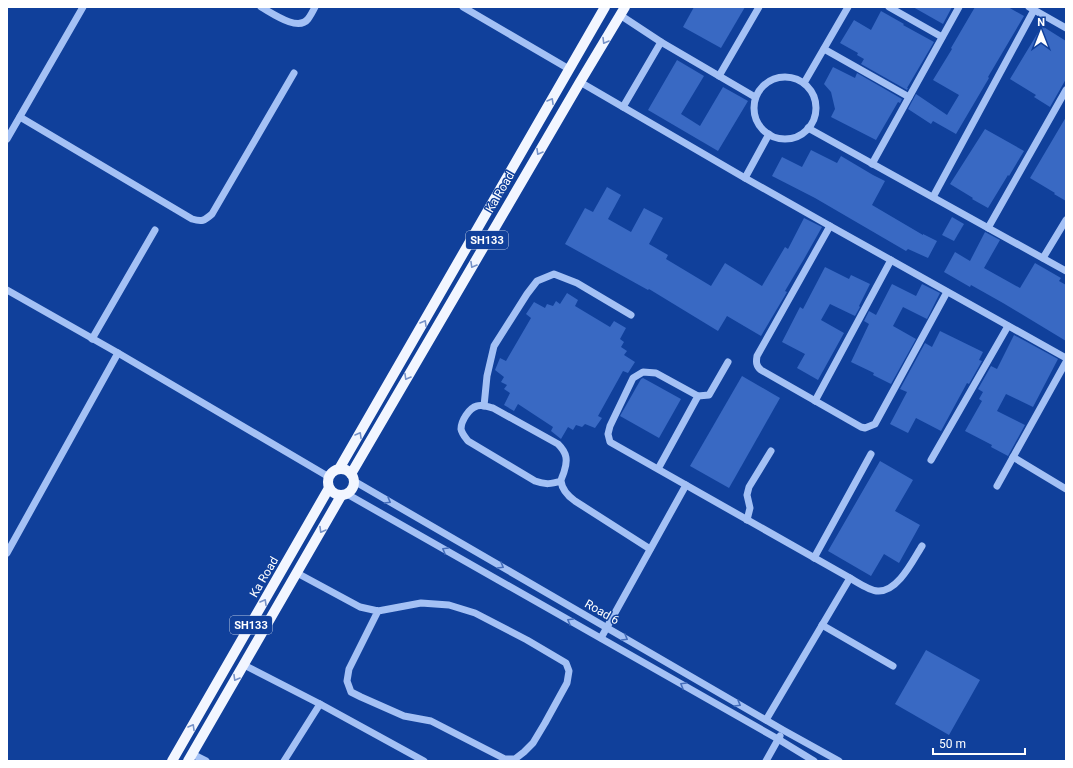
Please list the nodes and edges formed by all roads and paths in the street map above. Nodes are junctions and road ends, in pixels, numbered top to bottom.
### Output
1 (83, 7) edge
2 (261, 7) edge
3 (315, 7) edge
4 (463, 7) edge
5 (605, 7) edge
6 (759, 7) edge
7 (848, 7) edge
8 (889, 7) edge
9 (959, 7) edge
10 (1032, 8) edge
11 (622, 11) edge
12 (1066, 28) edge
13 (942, 37) junction
14 (661, 42) junction
15 (824, 49) junction
16 (569, 69) junction
17 (294, 73) dead end
18 (719, 76) junction
19 (580, 82) junction
20 (804, 83) junction
21 (1066, 90) edge
22 (755, 97) junction
23 (909, 97) junction
24 (623, 107) junction
25 (20, 117) junction
26 (808, 128) junction
27 (769, 134) junction
28 (7, 139) edge
29 (872, 164) junction
30 (745, 178) junction
31 (933, 197) junction
32 (1066, 220) edge
33 (830, 226) junction
34 (988, 228) junction
35 (155, 230) dead end
36 (1043, 258) junction
37 (891, 260) junction
38 (1066, 271) edge
39 (7, 290) edge
40 (947, 292) junction
41 (631, 315) dead end
42 (1008, 326) junction
43 (92, 339) junction
44 (118, 353) junction
45 (1066, 358) edge
46 (728, 362) dead end
47 (1066, 362) edge
48 (698, 396) junction
49 (815, 401) junction
50 (484, 406) junction
51 (771, 451) dead end
52 (871, 454) dead end
53 (1012, 457) junction
54 (931, 460) dead end
55 (339, 469) junction
56 (658, 469) junction
57 (329, 477) junction
58 (353, 478) junction
59 (561, 481) junction
60 (686, 485) junction
61 (997, 486) dead end
62 (329, 488) junction
63 (1066, 488) edge
64 (344, 495) junction
65 (747, 520) junction
66 (922, 546) dead end
67 (650, 549) junction
68 (7, 553) edge
69 (814, 558) junction
70 (297, 573) junction
71 (850, 578) junction
72 (378, 611) junction
73 (822, 625) junction
74 (607, 628) junction
75 (601, 638) junction
76 (244, 665) junction
77 (893, 666) dead end
78 (320, 704) junction
79 (766, 720) junction
80 (783, 730) junction
81 (778, 739) junction
82 (190, 757) edge
83 (172, 761) edge
84 (206, 761) edge
85 (284, 761) edge
86 (424, 761) edge
87 (766, 761) edge
88 (814, 761) edge
89 (839, 761) edge

1 - 25 street
2 - 3 street
4 - 16 street
5 - 16 main road, Ka Road / SH133
6 - 18 street
7 - 15 street
8 - 13 street
9 - 13 street
10 - 12 street
10 - 31 street
11 - 14 street
11 -> 19 main road, Ka Road / SH133
13 - 23 street
14 - 18 street
14 - 24 street
15 - 20 street
15 - 23 street
55 -> 16 main road, Ka Road / SH133
17 - 25 street
18 - 22 street
19 - 24 street
19 -> 58 main road, Ka Road / SH133
20 - 22 street
20 - 26 street
21 - 34 street
22 - 27 street
23 - 29 street
24 - 30 street
25 - 28 street
26 - 27 street
26 - 29 street
27 - 30 street
29 - 31 street
30 - 33 street
31 - 34 street
32 - 36 street
33 - 37 street
33 - 49 street
34 - 36 street
35 - 43 street
36 - 38 street
37 - 40 street
37 - 49 street
39 - 43 street
40 - 42 street
40 - 49 street
41 - 50 street
42 - 45 street
42 - 54 street
43 - 44 street
44 - 57 street
44 - 68 street
46 - 48 street
47 - 53 street
48 - 56 street
48 - 56 street
50 - 59 street
50 - 59 street
51 - 65 street
52 - 69 street
53 - 61 street
53 - 63 street
55 - 57 main road, SH133
55 - 58 main road
56 - 60 street
57 - 62 main road, SH133
58 - 64 main road, SH133
58 -> 74 street, Road 6
59 - 67 street
60 - 65 street
60 - 67 street
62 - 64 main road
83 -> 62 main road, Ka Road / SH133
64 -> 70 main road, SH133
75 -> 64 street, Road 6
65 - 69 street
66 - 71 street
67 - 74 street
69 - 71 street
70 - 72 street
70 - 76 main road, SH133
71 - 73 street
72 - 72 street
73 - 77 street
73 - 79 street
74 - 75 street
74 -> 79 street, Road 6
81 -> 75 street, Road 6
76 - 78 street
76 -> 82 main road, SH133
78 - 85 street
78 - 86 street
79 - 80 street, Road 6
80 - 81 street
80 - 89 street, Road 6
81 - 87 street
81 - 88 street, Road 6
82 - 84 street

